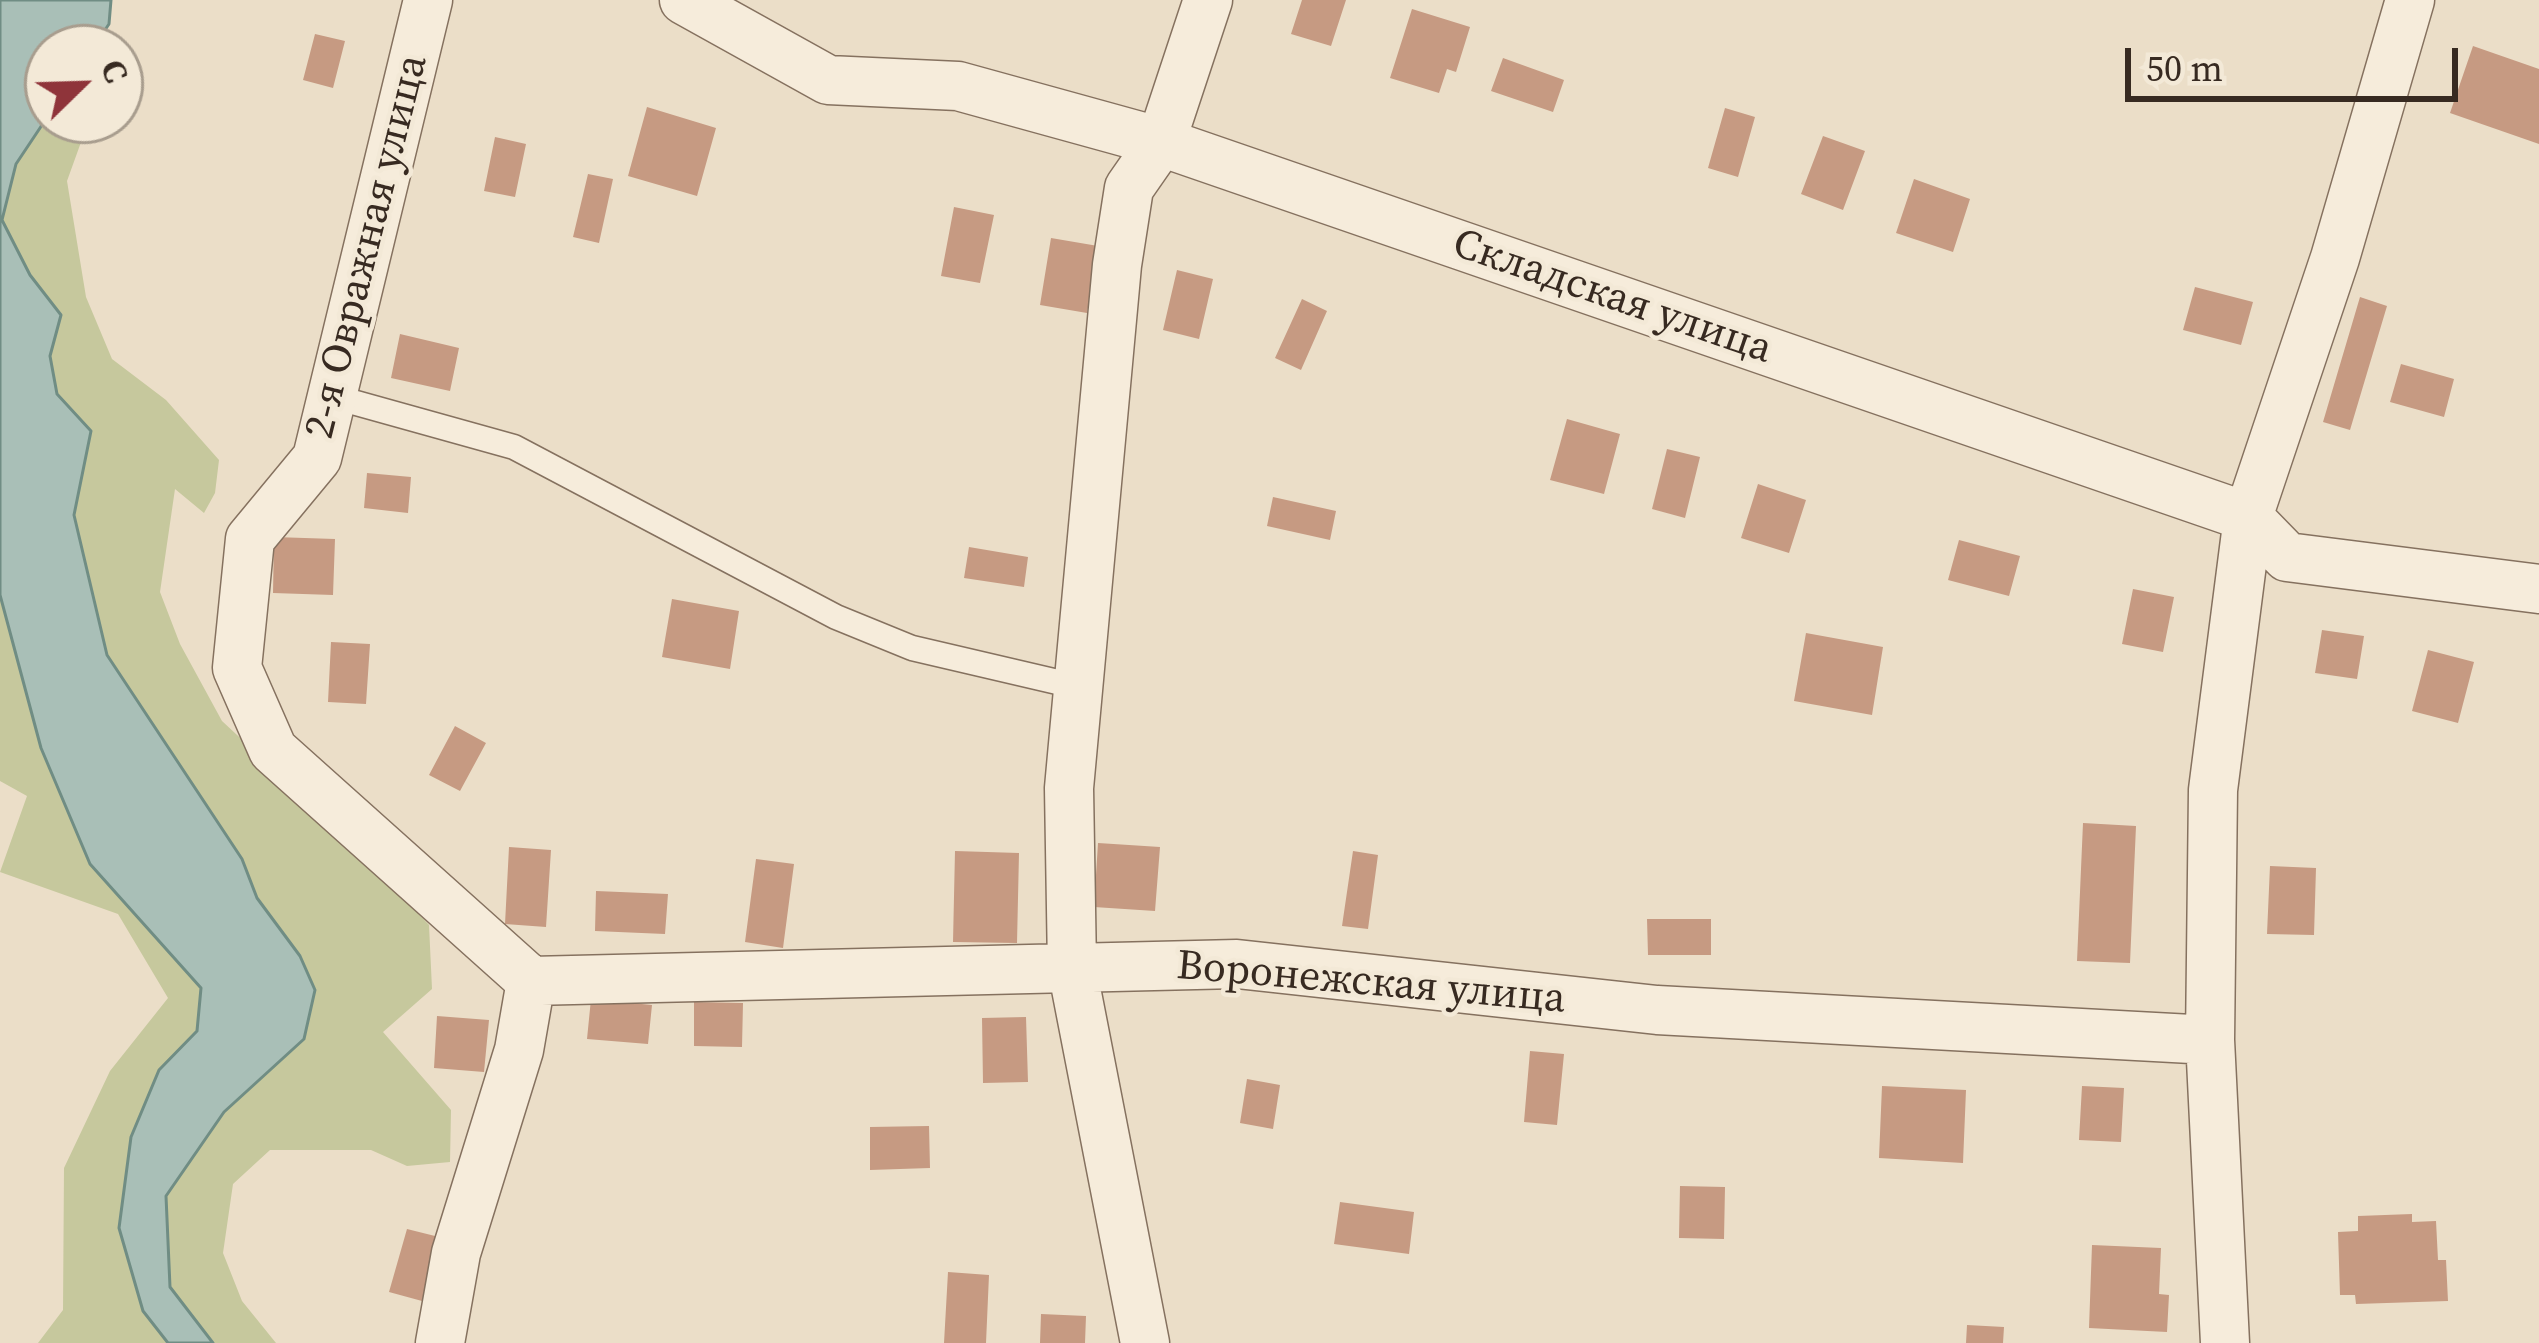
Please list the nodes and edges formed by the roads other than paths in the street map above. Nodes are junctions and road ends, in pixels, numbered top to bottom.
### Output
1 (428, 0) edge
2 (684, 0) edge
3 (1208, 0) edge
4 (2410, 0) edge
5 (1161, 142) junction
6 (332, 396) junction
7 (2248, 517) junction
8 (2539, 589) edge
9 (1079, 687) junction
10 (1072, 968) junction
11 (531, 981) junction
12 (2210, 1040) junction
13 (440, 1343) edge
14 (1145, 1343) edge
15 (2225, 1343) edge

1 - 6 street, 2-я Овражная улица
2 - 5 street, Складская улица
3 - 5 street
4 - 7 street
5 - 7 street, Складская улица
5 - 9 street
6 - 9 lane
6 - 11 street, 2-я Овражная улица
7 - 8 street, Складская улица
7 - 12 street
9 - 10 street
10 - 11 street, Воронежская улица
10 - 12 street, Воронежская улица
10 - 14 street
11 - 13 street
12 - 15 street

